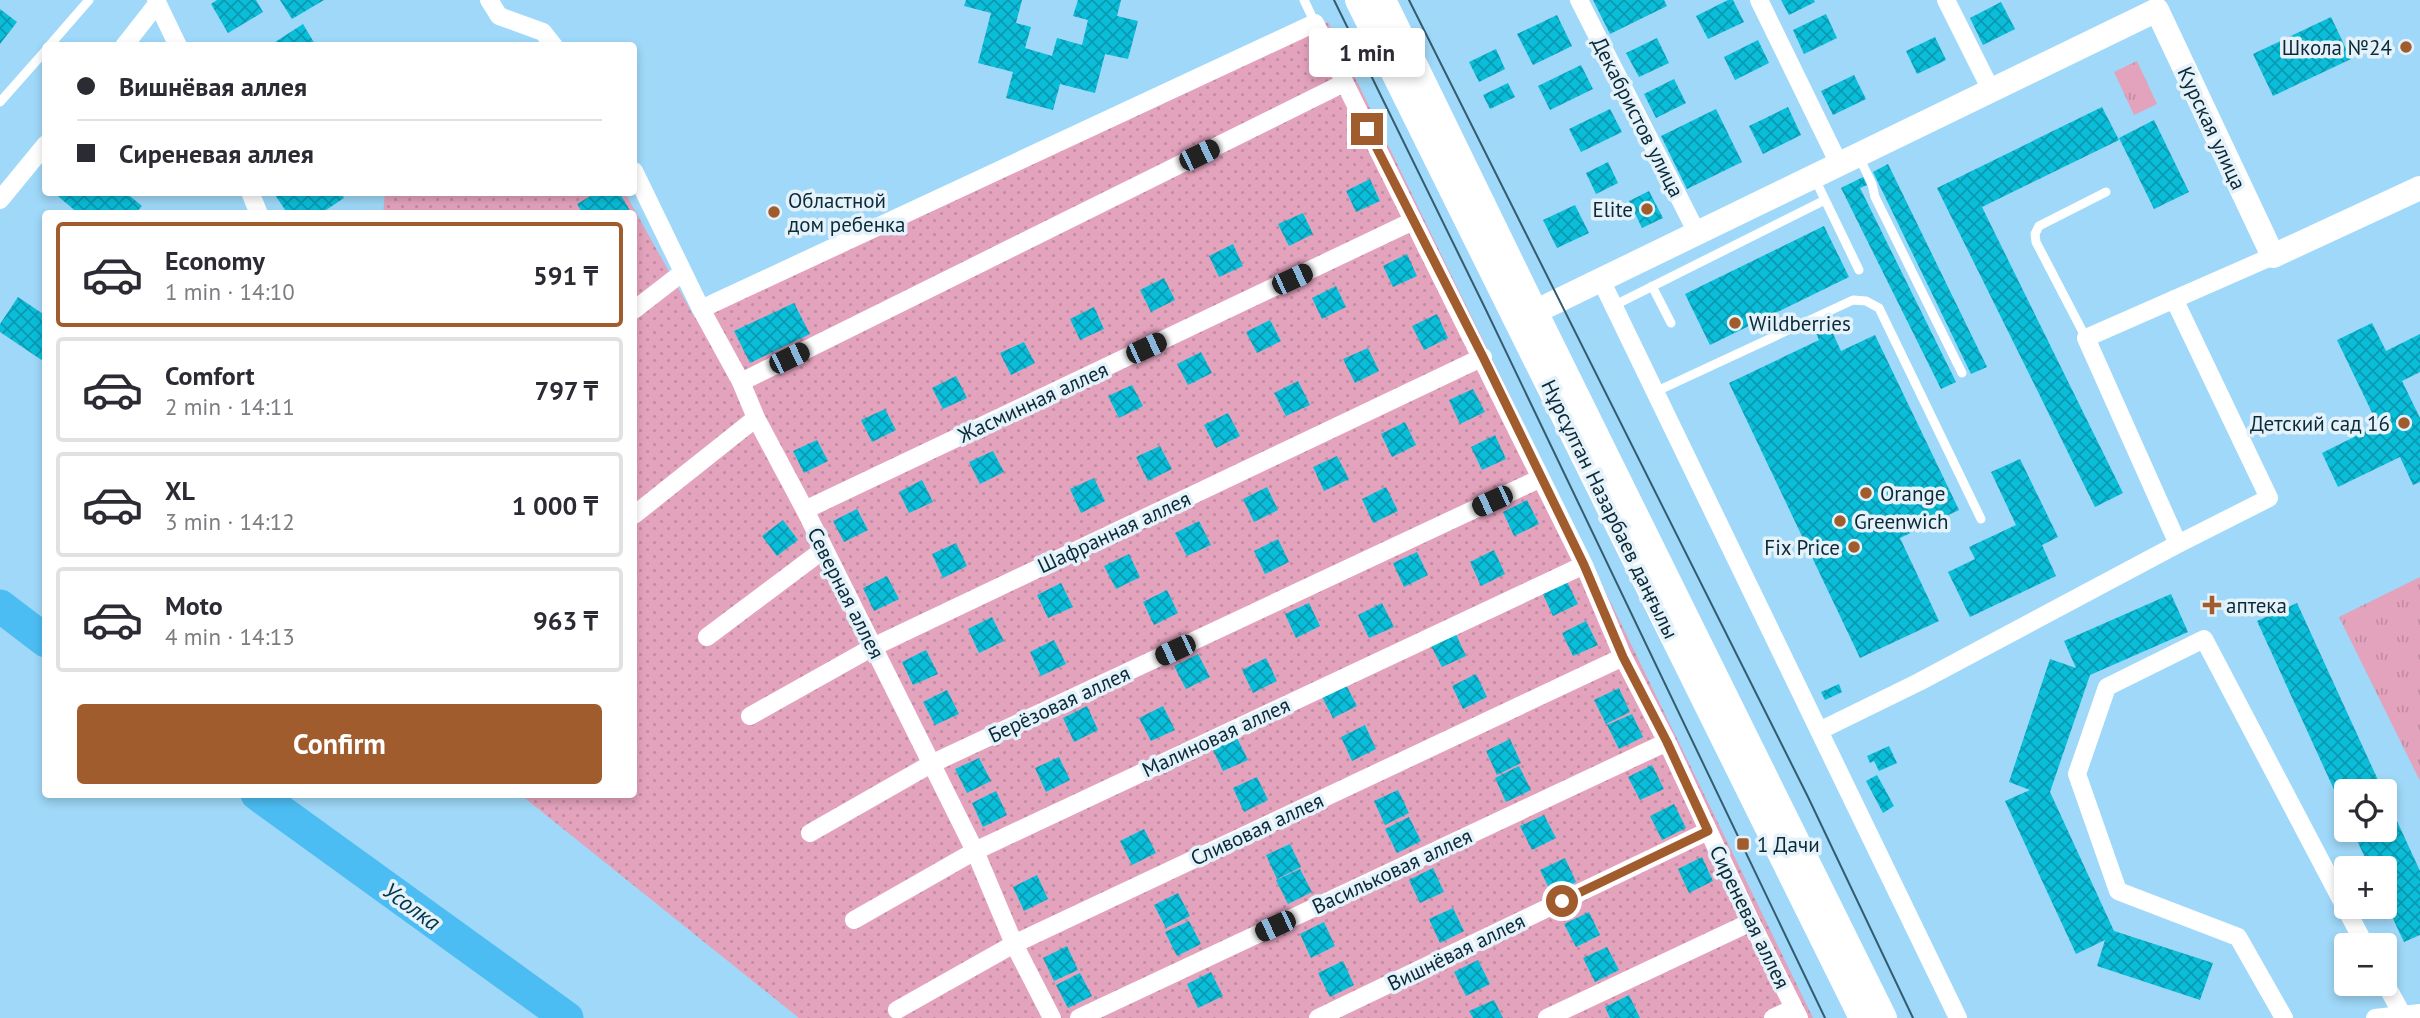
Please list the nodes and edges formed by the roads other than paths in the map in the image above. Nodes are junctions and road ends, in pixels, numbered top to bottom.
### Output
1 (89, 0) edge
2 (489, 0) edge
3 (1304, 0) edge
4 (1359, 0) edge
5 (1383, 0) edge
6 (1579, 0) edge
7 (1759, 0) edge
8 (1945, 0) edge
9 (156, 2) edge
10 (2155, 5) edge
11 (1315, 23) junction
12 (52, 42) edge
13 (127, 42) edge
14 (176, 42) edge
15 (551, 42) edge
16 (42, 55) edge
17 (1343, 83) junction
18 (1991, 90) junction
19 (0, 103) edge
20 (42, 149) edge
21 (1848, 160) junction
22 (1814, 176) junction
23 (637, 177) edge
24 (2420, 188) edge
25 (2106, 192) dead end
26 (0, 201) edge
27 (1825, 201) junction
28 (1413, 221) junction
29 (1697, 233) junction
30 (2273, 256) junction
31 (1858, 270) dead end
32 (683, 272) junction
33 (1601, 280) junction
34 (1652, 286) junction
35 (2174, 299) junction
36 (1613, 306) junction
37 (637, 308) edge
38 (701, 309) junction
39 (1526, 316) junction
40 (1671, 324) dead end
41 (2086, 338) junction
42 (1483, 357) junction
43 (1962, 373) dead end
44 (741, 382) junction
45 (1655, 392) junction
46 (756, 418) junction
47 (1541, 478) junction
48 (805, 510) junction
49 (637, 513) edge
50 (1981, 519) dead end
51 (2178, 544) junction
52 (823, 550) junction
53 (1584, 565) junction
54 (707, 637) dead end
55 (873, 647) junction
56 (1623, 657) junction
57 (750, 716) dead end
58 (1821, 730) junction
59 (1667, 742) junction
60 (931, 764) junction
61 (1708, 831) junction
62 (810, 833) dead end
63 (975, 851) junction
64 (854, 920) dead end
65 (1751, 922) junction
66 (2359, 933) edge
67 (1014, 944) junction
68 (2392, 996) edge
69 (897, 1010) dead end
70 (1797, 1013) edge
71 (2420, 1013) edge
72 (2402, 1014) junction
73 (1052, 1018) edge
74 (1079, 1018) edge
75 (1318, 1018) edge
76 (1547, 1018) edge
77 (1773, 1018) edge
78 (1862, 1018) edge
79 (1884, 1018) edge
80 (1958, 1018) edge
81 (2284, 1018) edge
82 (2375, 1018) edge

1 - 12 lane
2 - 15 street
3 - 11 lane
4 - 39 main road, Нұрсұлтан Назарбаев даңғылы
5 - 39 main road, Нұрсұлтан Назарбаев даңғылы
6 - 29 street, Декабристов улица
7 - 21 street
8 - 18 street
9 - 13 street
9 - 14 street
10 - 18 street
10 - 30 street, Курская улица
11 - 17 street, Сиреневая аллея
11 - 38 street
16 - 19 lane
17 - 28 street, Сиреневая аллея
17 - 44 street
18 - 21 street
20 - 26 street
21 - 22 street
21 - 43 lane
22 - 27 lane
22 - 29 street
23 - 32 street, Северная аллея
24 - 30 street
25 - 41 lane
27 - 31 lane
27 - 34 lane
28 - 42 street, Сиреневая аллея
28 - 48 street, Жасминная аллея
29 - 33 street
30 - 35 street
32 - 37 street
32 - 38 street, Северная аллея
33 - 36 street
33 - 39 street
34 - 36 lane
34 - 40 lane
35 - 41 street
35 - 51 street
36 - 45 street
38 - 44 street, Северная аллея
39 - 78 main road, Нұрсұлтан Назарбаев даңғылы
39 - 79 main road, Нұрсұлтан Назарбаев даңғылы
41 - 51 street
42 - 47 street, Сиреневая аллея
42 - 55 street, Шафранная аллея
44 - 46 street, Северная аллея
45 - 50 lane
45 - 58 street
46 - 48 street, Северная аллея
46 - 49 street
47 - 53 street, Сиреневая аллея
47 - 60 street, Берёзовая аллея
48 - 52 street, Северная аллея
51 - 58 street
52 - 54 street
52 - 55 street, Северная аллея
53 - 56 street, Сиреневая аллея
53 - 63 street, Малиновая аллея
55 - 57 street, Шафранная аллея
55 - 60 street, Северная аллея
56 - 59 street, Сиреневая аллея
56 - 67 street, Сливовая аллея
58 - 80 street
59 - 61 street, Сиреневая аллея
59 - 74 street, Васильковая аллея
60 - 62 street, Берёзовая аллея
60 - 63 street, Северная аллея
61 - 65 street, Сиреневая аллея
61 - 75 street, Вишнёвая аллея
63 - 64 street, Малиновая аллея
63 - 67 street, Северная аллея
65 - 70 street, Сиреневая аллея
65 - 76 street
66 - 81 street
67 - 69 street, Сливовая аллея
67 - 73 street, Северная аллея
68 - 72 street
70 - 77 street
71 - 72 street
72 - 82 street

